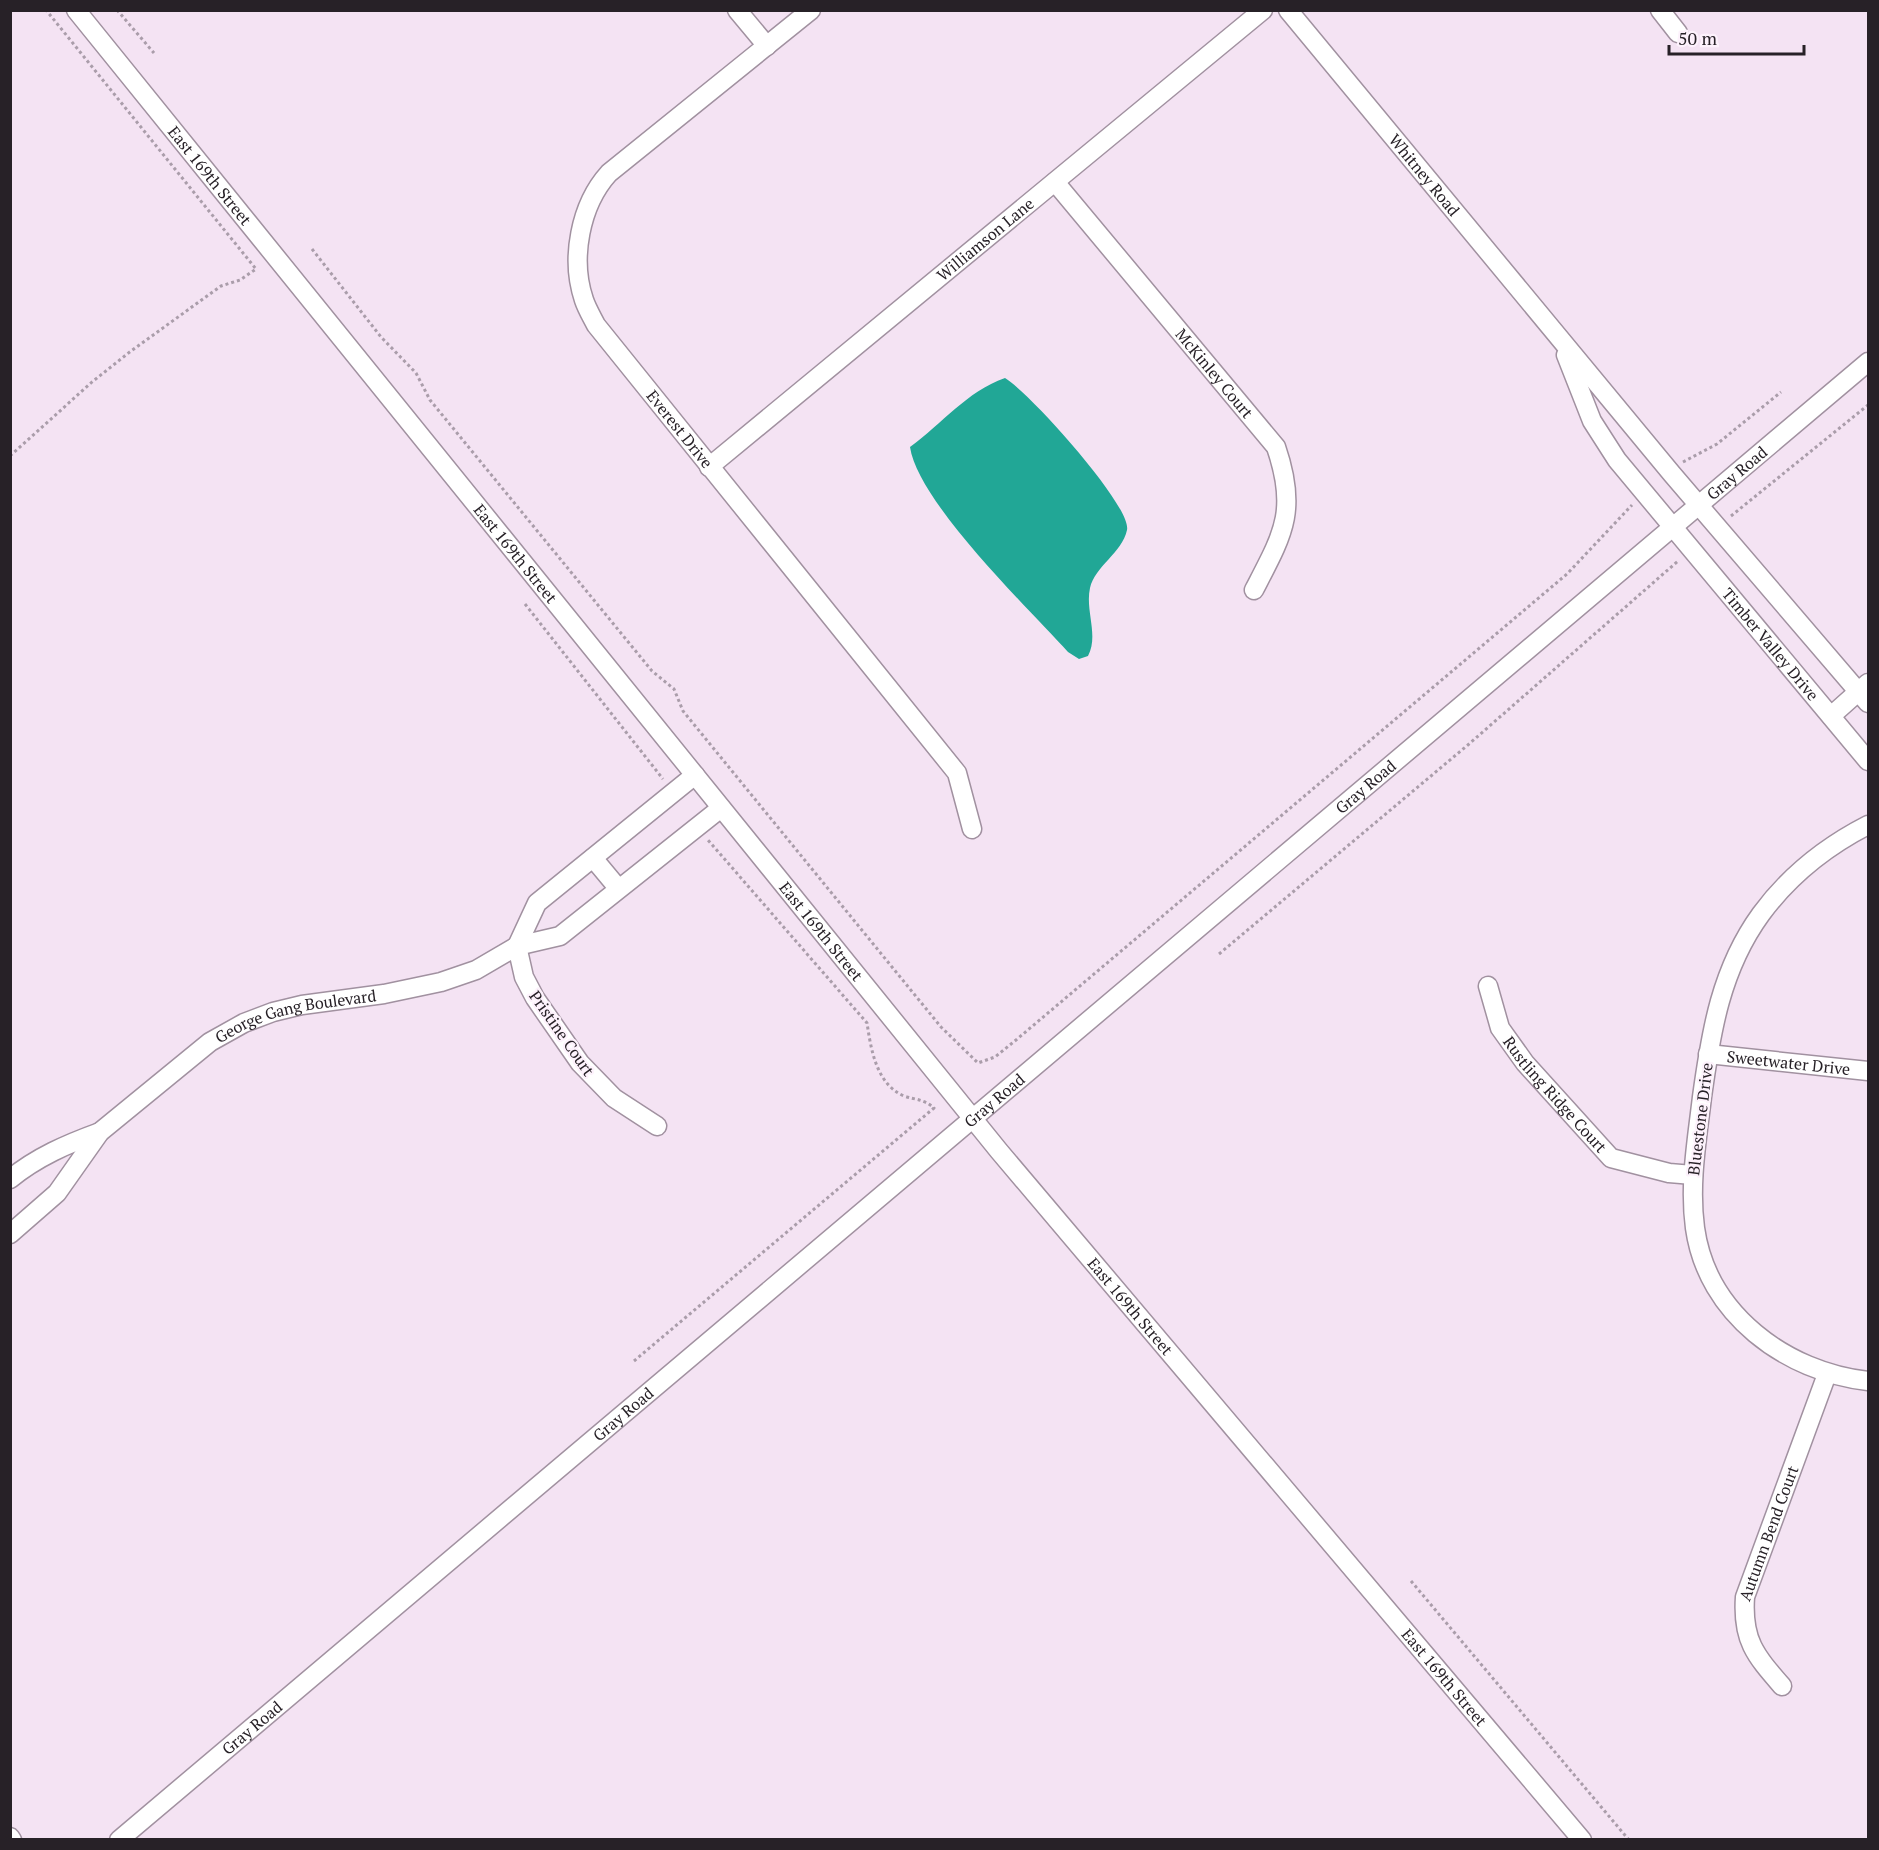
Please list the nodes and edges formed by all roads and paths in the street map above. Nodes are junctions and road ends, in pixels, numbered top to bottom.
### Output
1 (46, 10) edge
2 (76, 10) edge
3 (117, 10) edge
4 (737, 10) edge
5 (811, 10) edge
6 (1263, 10) edge
7 (1288, 10) edge
8 (1660, 10) edge
9 (1678, 33) dead end
10 (767, 46) junction
11 (154, 53) dead end
12 (1055, 182) junction
13 (312, 249) dead end
14 (1560, 339) junction
15 (1869, 362) edge
16 (1781, 392) dead end
17 (1869, 405) edge
18 (10, 456) edge
19 (709, 467) junction
20 (1672, 474) junction
21 (1646, 495) junction
22 (1700, 506) junction
23 (1717, 527) junction
24 (1672, 528) junction
25 (1691, 551) junction
26 (1254, 590) dead end
27 (525, 604) dead end
28 (1865, 693) edge
29 (1831, 716) junction
30 (1869, 761) edge
31 (695, 775) junction
32 (673, 793) junction
33 (721, 807) junction
34 (1869, 825) edge
35 (698, 826) junction
36 (972, 829) dead end
37 (593, 858) junction
38 (618, 888) junction
39 (518, 946) junction
40 (1219, 954) dead end
41 (1488, 986) dead end
42 (1708, 1054) junction
43 (1869, 1071) edge
44 (973, 1119) junction
45 (657, 1126) dead end
46 (100, 1132) junction
47 (1692, 1175) junction
48 (10, 1179) edge
49 (10, 1233) edge
50 (634, 1361) dead end
51 (1827, 1374) junction
52 (1869, 1381) edge
53 (1411, 1581) dead end
54 (1782, 1686) dead end
55 (119, 1839) edge
56 (1582, 1839) edge
57 (1629, 1839) edge

1 - 18 path
2 - 31 street, East 169th Street
3 - 11 path
4 - 10 street
5 - 10 street
6 - 12 street, Williamson Lane
7 - 14 street, Whitney Road
8 - 9 street
10 - 19 street, Everest Drive
12 - 19 street, Williamson Lane
12 - 26 street, McKinley Court
13 - 21 path
14 - 20 street, Whitney Road
14 - 21 street, Whitney Road
15 - 22 street, Gray Road
16 - 20 path
17 - 23 path
19 - 36 street, Everest Drive
20 - 22 street, Whitney Road
21 - 24 street, Whitney Road
22 - 23 street
22 - 24 street, Gray Road
23 - 28 street
24 - 25 street, Timber Valley Drive
24 - 44 street, Gray Road
25 - 29 street, Timber Valley Drive
25 - 40 path
27 - 32 path
28 - 29 street
29 - 30 street, Timber Valley Drive
31 - 32 street
31 - 33 street, East 169th Street
32 - 37 street
33 - 35 street, George Gang Boulevard
33 - 44 street, East 169th Street
34 - 42 street, Bluestone Drive
35 - 38 street, George Gang Boulevard
35 - 50 path
37 - 38 street
37 - 39 street
38 - 39 street, George Gang Boulevard
39 - 45 street, Pristine Court
39 - 46 street, George Gang Boulevard
41 - 47 street, Rustling Ridge Court
42 - 43 street, Sweetwater Drive
42 - 47 street, Bluestone Drive
44 - 55 street, Gray Road
44 - 56 street, East 169th Street
46 - 48 street, George Gang Boulevard
46 - 49 street, George Gang Boulevard
47 - 51 street, Bluestone Drive
51 - 52 street, Bluestone Drive
51 - 54 street, Autumn Bend Court
53 - 57 path

